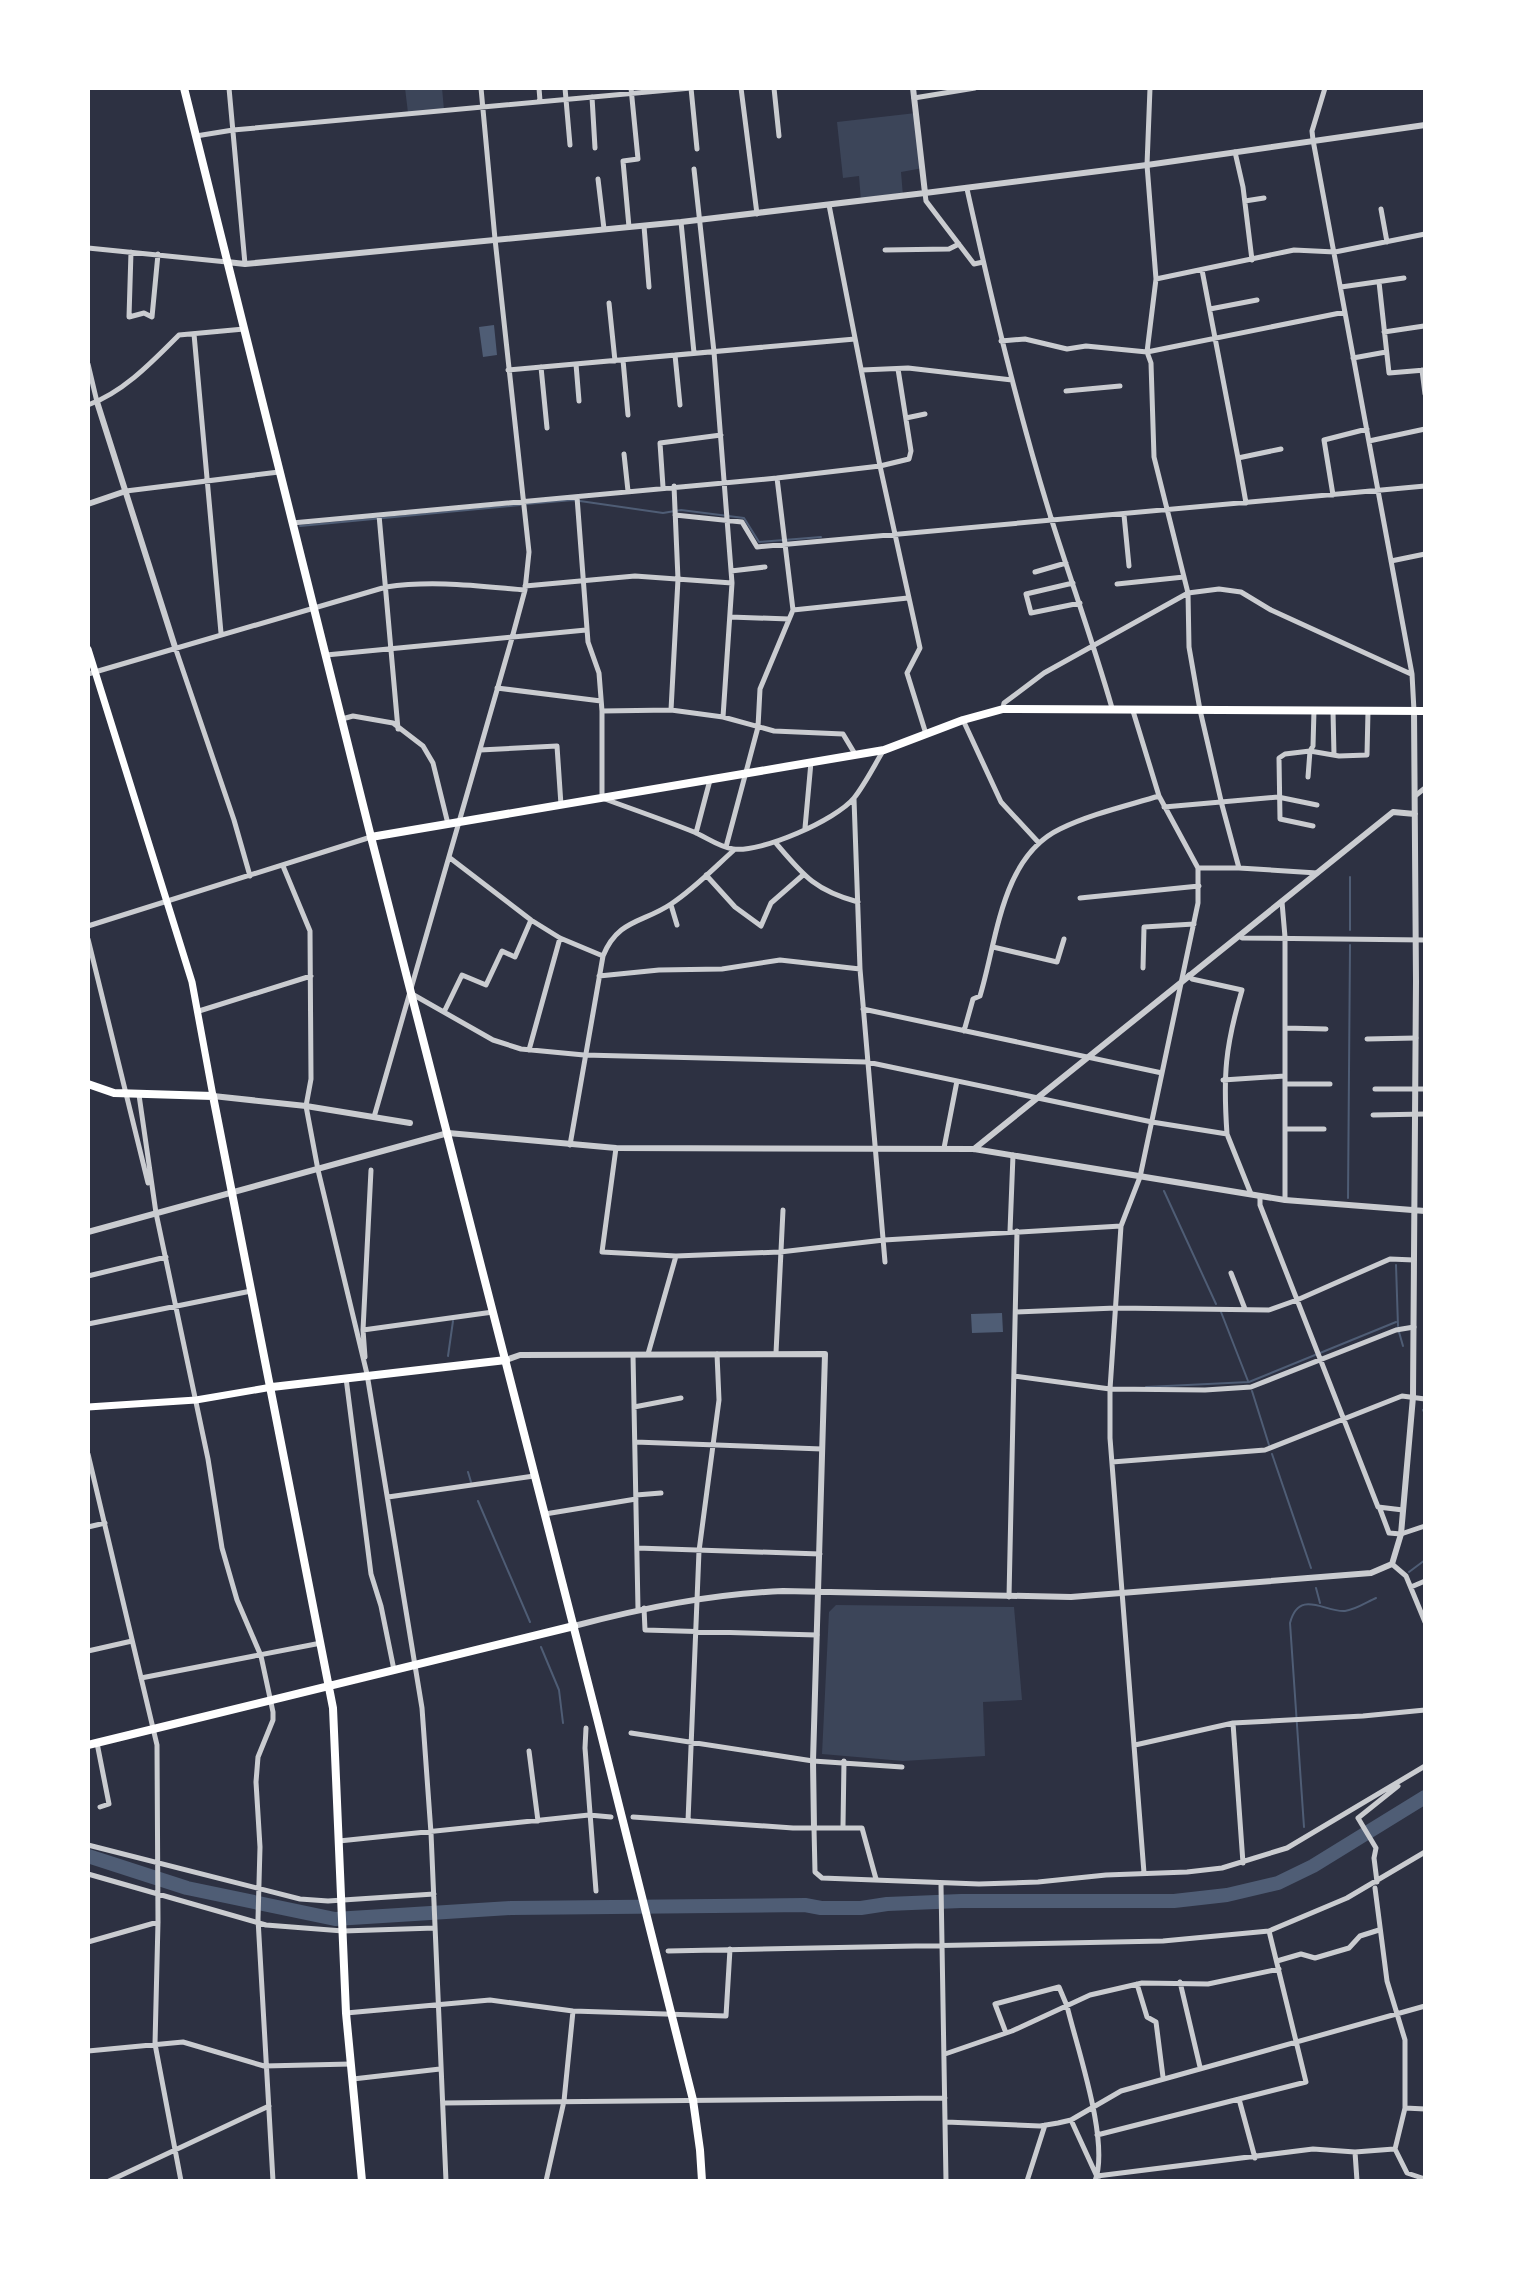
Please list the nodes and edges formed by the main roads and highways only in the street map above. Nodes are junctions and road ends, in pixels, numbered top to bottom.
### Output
1 (184, 88) edge
2 (88, 649) edge
3 (91, 673) edge
4 (1425, 711) edge
5 (371, 837) junction
6 (88, 1084) edge
7 (213, 1096) junction
8 (506, 1360) junction
9 (272, 1387) junction
10 (88, 1407) edge
11 (574, 1626) junction
12 (329, 1686) junction
13 (92, 1744) edge
14 (362, 2181) edge
15 (702, 2181) edge

1 - 5 main road
2 - 3 main road
3 - 7 main road
4 - 5 main road
5 - 8 main road
6 - 7 main road
7 - 9 main road
8 - 9 main road
8 - 11 main road
9 - 10 main road
9 - 12 main road
11 - 12 main road
11 - 15 main road
12 - 13 main road
12 - 14 main road

